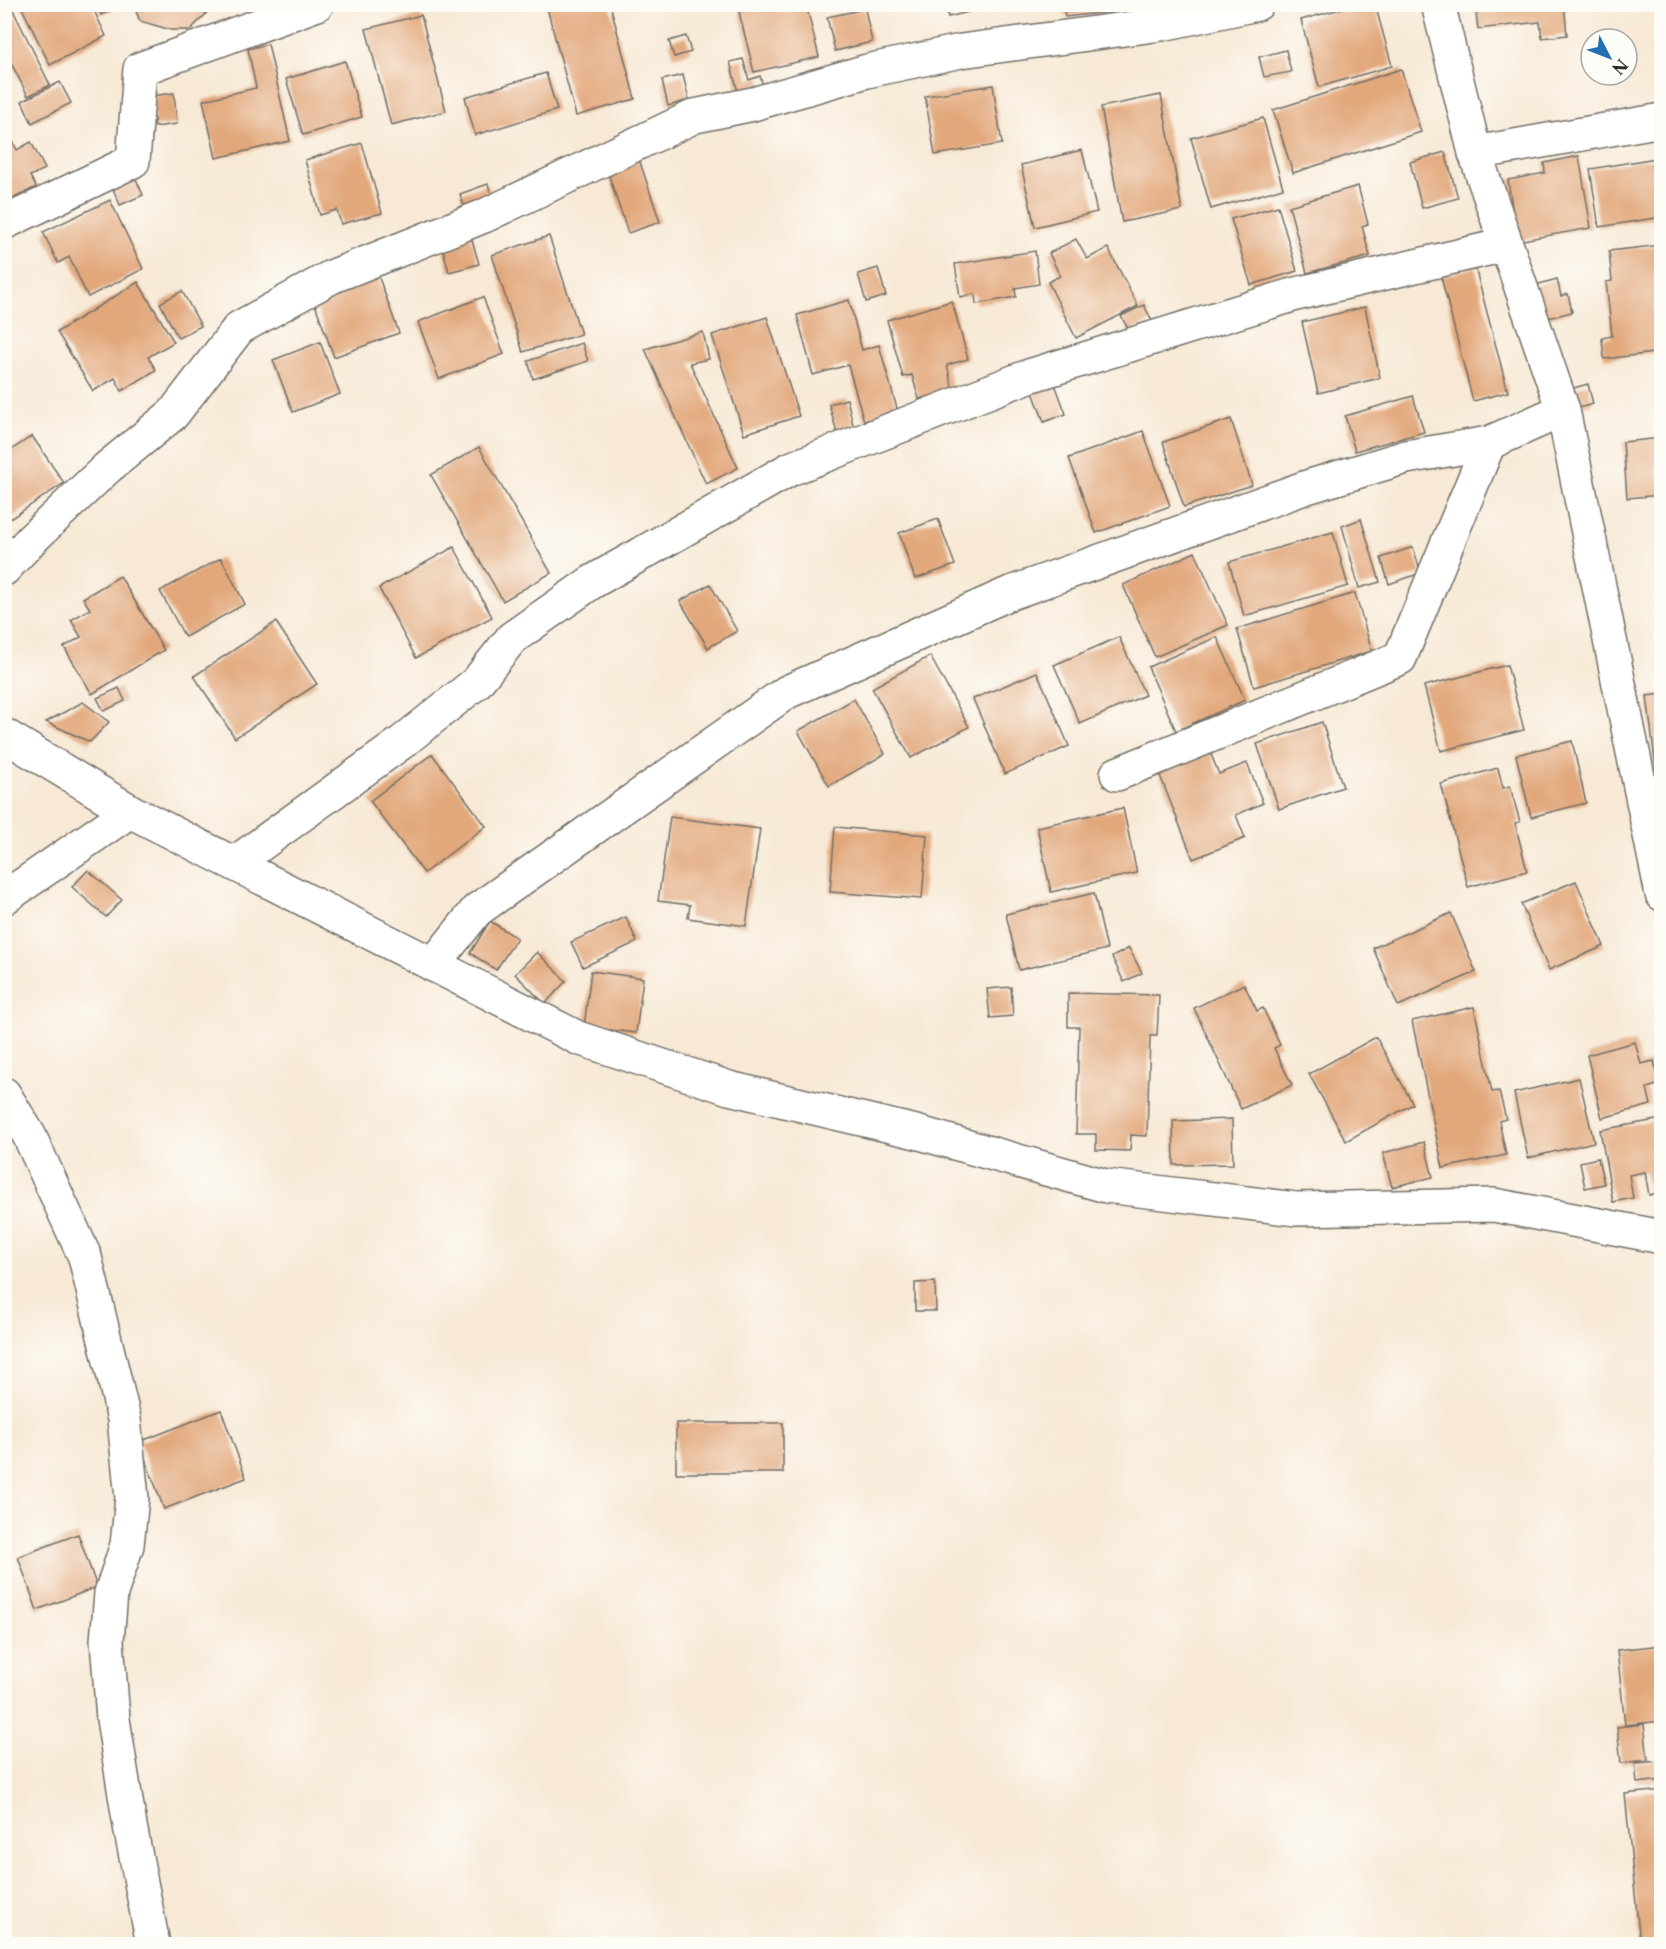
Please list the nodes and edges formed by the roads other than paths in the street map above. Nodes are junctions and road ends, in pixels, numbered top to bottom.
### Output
1 (317, 4) edge
2 (1257, 4) edge
3 (1438, 4) edge
4 (1662, 120) edge
5 (1475, 153) junction
6 (4, 223) edge
7 (1505, 245) junction
8 (1563, 410) junction
9 (1489, 443) junction
10 (4, 569) edge
11 (4, 735) edge
12 (1117, 774) dead end
13 (129, 811) junction
14 (235, 863) junction
15 (1662, 894) edge
16 (4, 898) edge
17 (433, 965) junction
18 (4, 1094) edge
19 (1662, 1237) edge
20 (153, 1944) edge

1 - 6 street
2 - 10 street
3 - 5 street
4 - 5 street
5 - 7 street
7 - 8 street
7 - 14 street
8 - 9 street
8 - 15 street
9 - 12 street
9 - 17 street
11 - 13 street
13 - 14 street
13 - 16 street
14 - 17 street
17 - 19 street
18 - 20 street

